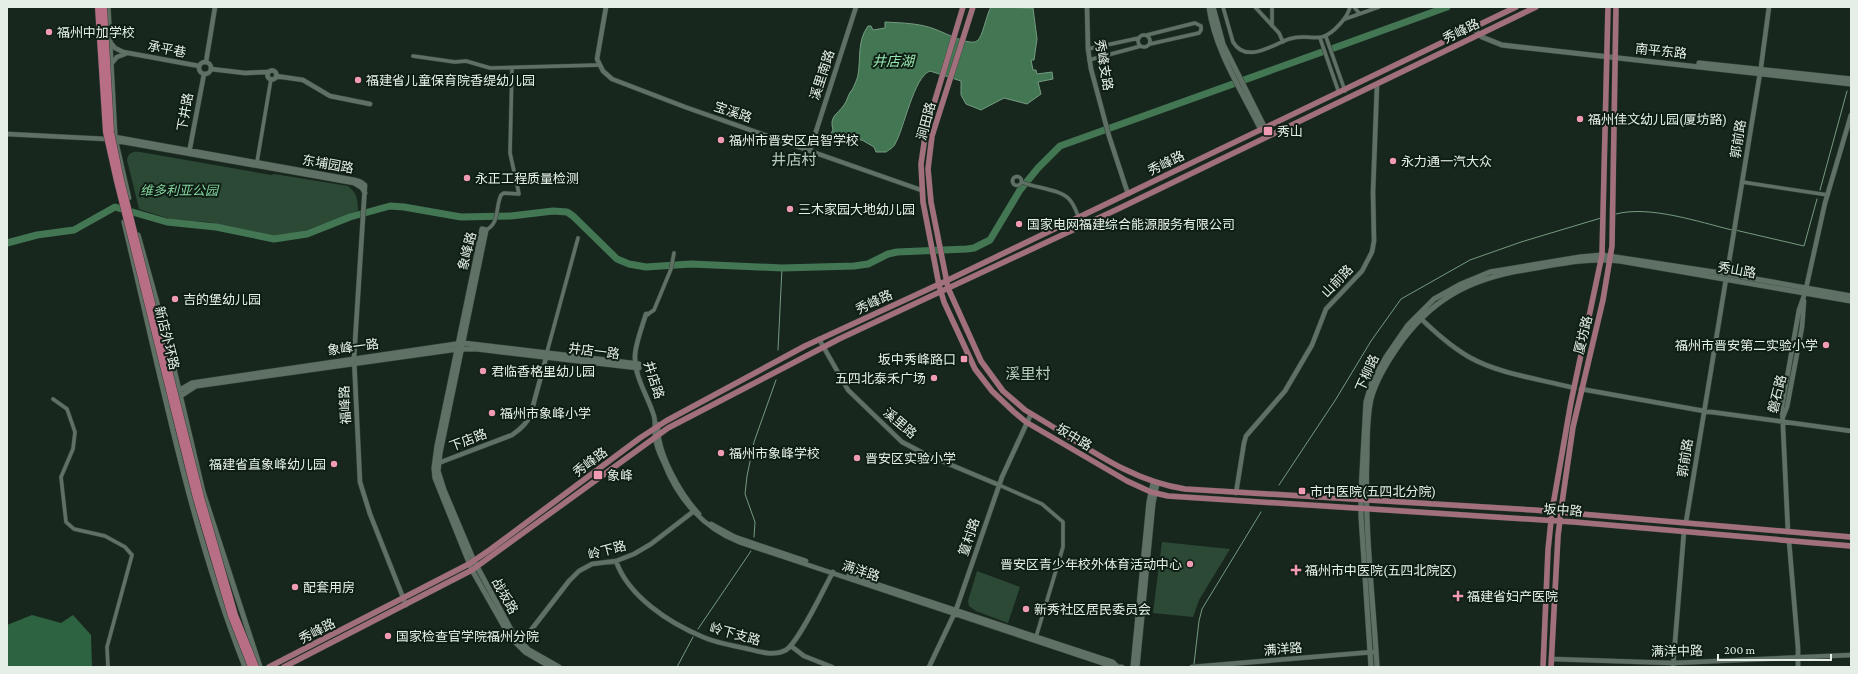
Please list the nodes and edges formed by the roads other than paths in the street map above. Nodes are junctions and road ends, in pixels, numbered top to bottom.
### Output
1 (98, 7) edge
2 (104, 7) edge
3 (108, 7) edge
4 (215, 7) edge
5 (606, 7) edge
6 (856, 7) edge
7 (963, 7) edge
8 (973, 7) edge
9 (1087, 7) edge
10 (1209, 7) edge
11 (1213, 7) edge
12 (1223, 7) edge
13 (1255, 7) edge
14 (1272, 7) edge
15 (1350, 7) edge
16 (1354, 7) edge
17 (1379, 7) edge
18 (1516, 7) edge
19 (1536, 7) edge
20 (1769, 7) edge
21 (1608, 8) edge
22 (1617, 8) edge
23 (1359, 13) junction
24 (1345, 19) junction
25 (1272, 26) junction
26 (1475, 27) junction
27 (1479, 34) junction
28 (1147, 35) junction
29 (1326, 36) junction
30 (1139, 38) junction
31 (1320, 38) junction
32 (110, 42) junction
33 (1283, 42) junction
34 (1150, 44) junction
35 (1141, 46) junction
36 (1088, 49) junction
37 (131, 53) junction
38 (1608, 55) junction
39 (413, 56) dead end
40 (1615, 56) junction
41 (1089, 60) junction
42 (206, 62) junction
43 (111, 64) junction
44 (599, 65) junction
45 (200, 66) junction
46 (512, 68) junction
47 (211, 69) junction
48 (268, 72) junction
49 (1760, 72) junction
50 (204, 74) junction
51 (276, 76) junction
52 (271, 79) junction
53 (1851, 79) edge
54 (1851, 84) edge
55 (1377, 85) junction
56 (1242, 88) junction
57 (1342, 92) junction
58 (370, 104) dead end
59 (1851, 115) edge
60 (1263, 129) junction
61 (7, 134) edge
62 (116, 139) junction
63 (106, 140) junction
64 (810, 150) junction
65 (189, 152) junction
66 (257, 162) junction
67 (1022, 182) dead end
68 (1742, 182) junction
69 (921, 190) junction
70 (1128, 194) junction
71 (365, 195) junction
72 (1828, 196) junction
73 (1079, 218) junction
74 (124, 222) joint
75 (135, 225) joint
76 (486, 230) joint
77 (578, 238) dead end
78 (674, 253) dead end
79 (1602, 257) junction
80 (1610, 258) junction
81 (1620, 259) joint
82 (1726, 276) junction
83 (946, 281) junction
84 (939, 288) junction
85 (948, 288) junction
86 (1806, 291) junction
87 (1851, 296) edge
88 (1851, 302) edge
89 (648, 314) joint
90 (1419, 317) junction
91 (819, 339) junction
92 (461, 346) junction
93 (823, 347) junction
94 (547, 354) junction
95 (354, 360) junction
96 (637, 366) junction
97 (1574, 388) junction
98 (1581, 389) junction
99 (179, 393) junction
100 (53, 399) dead end
101 (167, 401) junction
102 (1704, 411) junction
103 (1031, 414) junction
104 (1026, 422) junction
105 (1782, 422) junction
106 (656, 428) junction
107 (1851, 431) edge
108 (656, 436) junction
109 (436, 464) junction
110 (1155, 483) junction
111 (999, 486) junction
112 (1153, 493) junction
113 (1236, 493) junction
114 (1363, 500) junction
115 (1364, 509) junction
116 (694, 510) junction
117 (1552, 511) junction
118 (1561, 512) junction
119 (1551, 520) junction
120 (1560, 521) junction
121 (1686, 522) junction
122 (1684, 531) junction
123 (1788, 532) junction
124 (1851, 537) edge
125 (1789, 541) junction
126 (1851, 546) edge
127 (616, 561) junction
128 (471, 562) junction
129 (475, 569) junction
130 (833, 571) junction
131 (403, 598) junction
132 (406, 605) junction
133 (955, 612) junction
134 (1036, 637) junction
135 (521, 643) junction
136 (791, 646) junction
137 (1374, 652) junction
138 (1851, 655) edge
139 (1798, 658) junction
140 (1551, 659) junction
141 (1239, 665) edge
142 (1673, 665) edge
143 (1118, 666) edge
144 (108, 667) edge
145 (245, 667) edge
146 (251, 667) edge
147 (256, 667) edge
148 (260, 667) edge
149 (269, 667) edge
150 (284, 667) edge
151 (551, 667) edge
152 (559, 667) edge
153 (832, 667) edge
154 (929, 667) edge
155 (1122, 667) edge
156 (1133, 667) edge
157 (1137, 667) edge
158 (1192, 667) edge
159 (1197, 667) edge
160 (1372, 667) edge
161 (1377, 667) edge
162 (1543, 667) edge
163 (1551, 667) edge
164 (1798, 667) edge

1 - 63 street
1 - 146 highway, 新店外环路, bridge
2 - 147 highway, 新店外环路, bridge
3 - 32 main road
4 - 42 street
5 - 44 street
6 - 64 street, 溪里南路
7 - 69 main road, 涧田路
8 - 83 main road, 涧田路
9 - 36 street, 秀峰支路
10 - 56 main road
11 - 56 main road
12 - 33 street
13 - 25 street
14 - 25 street
15 - 24 street
16 - 23 street
17 - 23 street
18 - 26 main road, 秀峰路
19 - 27 main road, 秀峰路
20 - 49 street, 郭前路
21 - 38 main road, 厦坊路
22 - 40 main road, 厦坊路
23 - 24 street
24 - 29 street
25 - 33 street
26 - 27 main road, 南平东路
26 - 57 main road, 秀峰路
27 - 38 main road, 南平东路
27 - 55 main road, 秀峰路
28 - 30 street
28 - 34 street
28 - 34 street
29 - 31 street
29 - 57 street
30 - 35 street
30 - 36 street
31 - 33 street
31 - 57 street
32 - 37 street, 承平巷
32 - 43 main road
34 - 35 street
35 - 41 street
36 - 41 street, 秀峰支路
37 - 43 street
37 - 45 street, 承平巷
38 - 40 main road, 南平东路
38 - 79 main road, 厦坊路
39 - 46 street
40 - 49 main road, 南平东路
40 - 80 main road, 厦坊路
41 - 70 street, 秀峰支路
42 - 45 street
42 - 47 street
43 - 62 main road
44 - 46 street
44 - 64 street, 宝溪路
45 - 50 street
46 - 76 street
47 - 48 street
47 - 50 street
48 - 51 street
48 - 52 street
49 - 53 main road, 南平东路
49 - 54 main road, 南平东路
49 - 68 street, 郭前路
50 - 65 street, 下井路
51 - 52 street
51 - 58 street
52 - 66 street
55 - 85 main road, 秀峰路
55 - 113 street, 山前路
56 - 60 main road
57 - 60 main road, 秀峰路
59 - 72 street, 磐石路
60 - 70 main road, 秀峰路
61 - 63 street, 东埔园路
62 - 63 street, 东埔园路
62 - 65 street, 东埔园路
62 - 75 street, bridge
63 - 74 street, bridge
64 - 69 street, 宝溪路
65 - 66 street, 东埔园路
65 - 71 street, 东埔园路
66 - 71 street, 东埔园路
67 - 73 street
68 - 72 street
68 - 82 street, 郭前路
69 - 84 main road, 涧田路
70 - 73 main road, 秀峰路
71 - 95 street, 福峰路
72 - 86 street, 磐石路
73 - 83 main road, 秀峰路
74 - 101 main road
75 - 99 main road
76 - 92 main road, 象峰路
77 - 94 street
78 - 89 street
79 - 80 main road, 下柳路
79 - 90 main road, 下柳路
79 - 97 main road, 厦坊路
80 - 81 main road, 下柳路
80 - 98 main road, 厦坊路
81 - 82 main road, 秀山路
82 - 86 main road, 秀山路
82 - 102 street, 郭前路
83 - 84 main road, 秀峰路
83 - 85 main road
84 - 85 main road, 秀峰路
84 - 91 main road, 秀峰路
84 - 93 main road
84 - 104 main road, 坂中路
85 - 103 main road, 坂中路
86 - 87 main road, 秀山路
86 - 88 main road, 秀山路
86 - 105 street, 磐石路
89 - 96 street, 井店路
90 - 97 street
90 - 114 main road, 下柳路
91 - 93 street, 溪里路
91 - 106 main road, 秀峰路
92 - 94 main road, 象峰一路
92 - 95 main road, 象峰一路
92 - 109 main road, 象峰路
93 - 108 main road
93 - 111 street, 溪里路
94 - 96 main road, 井店一路
94 - 109 street, 下店路
95 - 99 main road, 象峰一路
95 - 131 street, 福峰路
96 - 106 street, 井店路
97 - 117 main road, 厦坊路
98 - 102 street
98 - 118 main road, 厦坊路
99 - 101 main road, 象峰一路
99 - 148 main road
100 - 144 street
101 - 145 main road
102 - 105 street
102 - 121 street, 郭前路
103 - 104 street, 篁村路
103 - 110 main road, 坂中路
104 - 111 street, 篁村路
104 - 112 main road, 坂中路
105 - 107 street
105 - 123 street, 磐石路
106 - 108 street, 井店路
106 - 128 main road, 秀峰路
108 - 116 street, 满洋路
108 - 129 main road
109 - 128 main road, 象峰路
110 - 112 main road
110 - 113 main road, 坂中路
111 - 133 street, 篁村路
111 - 134 street
112 - 115 main road, 坂中路
112 - 156 main road
112 - 157 main road
113 - 114 main road, 坂中路
114 - 115 main road, 下柳路
114 - 117 main road, 坂中路
115 - 119 main road, 坂中路
115 - 137 main road, 下柳路
116 - 127 street, 岭下路
116 - 130 street, 满洋路
117 - 118 main road, 坂中路
117 - 119 main road, 厦坊路
118 - 120 main road, 厦坊路
118 - 121 main road, 坂中路
119 - 120 main road, 坂中路
119 - 162 main road, 厦坊路
120 - 122 main road, 坂中路
120 - 140 main road, 厦坊路
121 - 123 main road, 坂中路
122 - 125 main road, 坂中路
122 - 142 street
123 - 124 main road, 坂中路
125 - 126 main road, 坂中路
125 - 139 street
127 - 135 street, 岭下路
127 - 136 street, 岭下支路
128 - 129 main road, 战坂路
128 - 131 main road, 秀峰路
129 - 132 main road
129 - 135 main road, 战坂路
129 - 151 main road, 战坂路
130 - 133 street, 满洋路
130 - 136 street
131 - 132 street, 福峰路
131 - 149 main road, 秀峰路
132 - 150 main road
133 - 134 street, 满洋路
133 - 143 street, 满洋路
133 - 154 street, 篁村路
134 - 143 street, 满洋路
135 - 152 main road, 战坂路
136 - 153 street
137 - 141 street, 满洋路
137 - 160 main road, 下柳路
137 - 161 main road, 下柳路
138 - 139 street, 满洋中路
139 - 142 street, 满洋中路
139 - 164 street
140 - 142 street, 满洋中路
140 - 163 main road, 厦坊路
141 - 159 street, 满洋路
143 - 155 street, 满洋路
158 - 159 street, 满洋路

